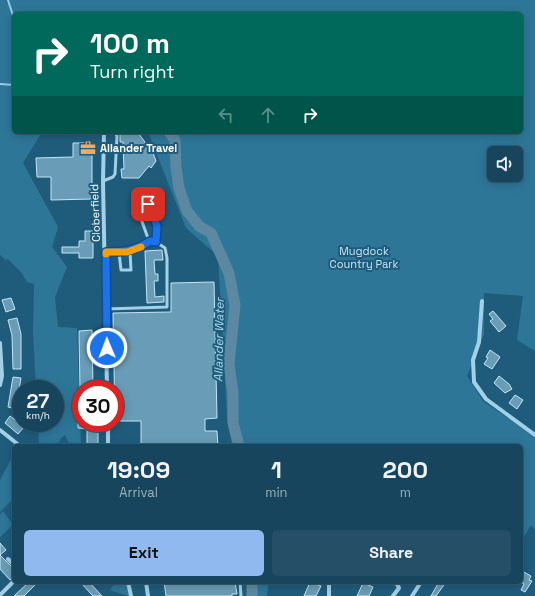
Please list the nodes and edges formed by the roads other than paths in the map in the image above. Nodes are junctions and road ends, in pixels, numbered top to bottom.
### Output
1 (104, 134) edge
2 (116, 134) edge
3 (103, 181) junction
4 (150, 241) junction
5 (156, 242) junction
6 (130, 251) junction
7 (106, 252) junction
8 (119, 252) junction
9 (482, 301) dead end
10 (106, 309) junction
11 (0, 343) edge
12 (107, 380) edge
13 (0, 385) edge
14 (0, 430) edge
15 (108, 432) edge
16 (535, 434) edge
17 (18, 444) edge
18 (108, 444) edge
19 (8, 558) dead end
20 (12, 563) edge
21 (12, 584) edge
22 (128, 584) edge
23 (146, 584) edge
24 (240, 584) edge
25 (397, 584) edge
26 (420, 584) edge
27 (329, 585) dead end
28 (0, 595) edge
29 (131, 596) edge
30 (148, 596) edge
31 (241, 596) edge
32 (329, 596) edge
33 (393, 596) edge
34 (412, 596) edge

1 - 3 street, Cloberfield
2 - 3 lane
3 - 7 street, Cloberfield
4 - 5 lane
4 - 5 lane
4 - 6 lane
5 - 10 lane
6 - 8 lane
6 - 8 lane
7 - 8 lane
7 - 10 street, Cloberfield
9 - 16 street
10 - 12 street, Cloberfield
11 - 13 street
14 - 17 street
15 - 18 street
19 - 20 street
21 - 28 street
22 - 29 street
23 - 30 street
24 - 31 lane
25 - 33 street
26 - 34 street
27 - 32 street

